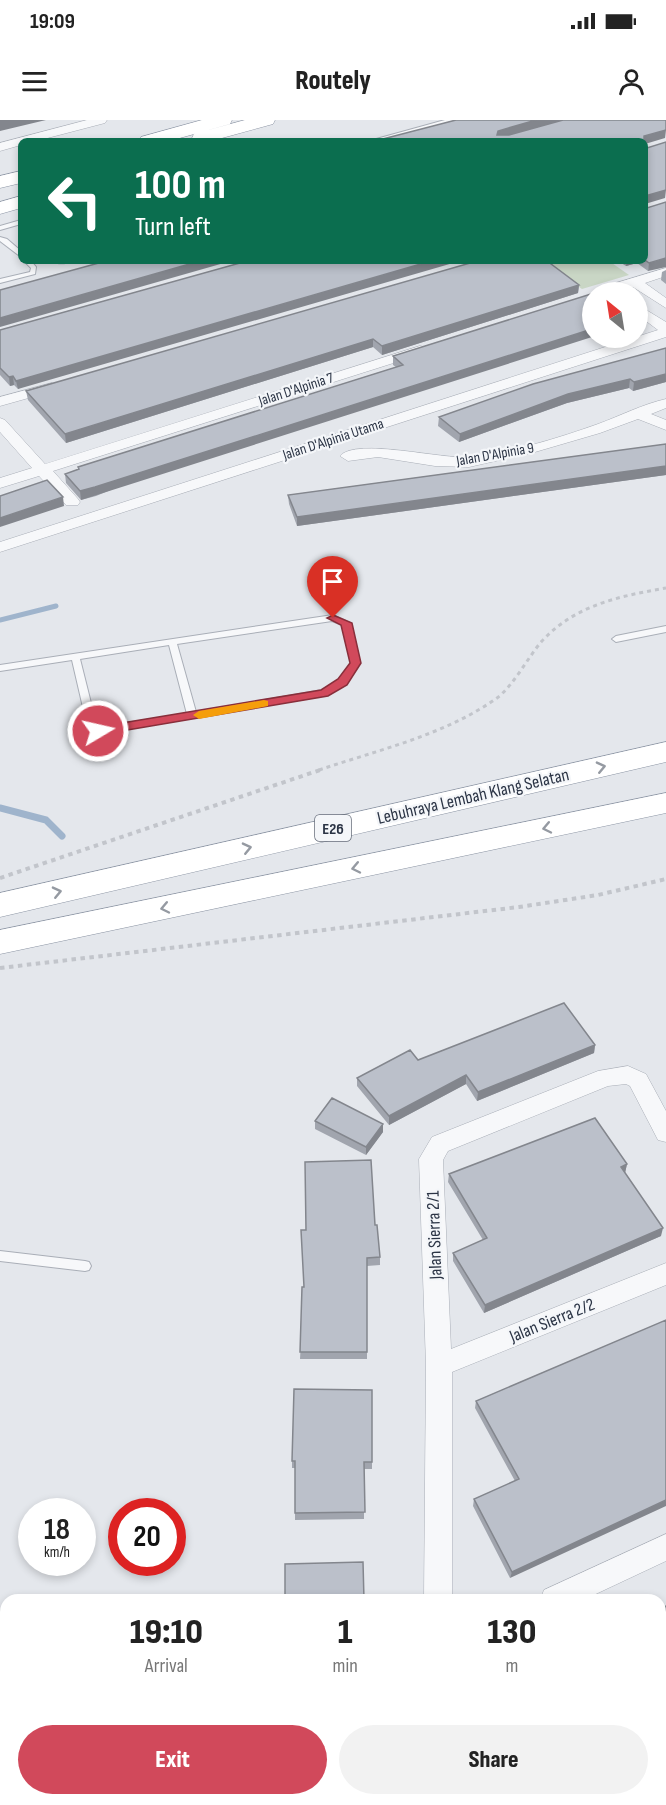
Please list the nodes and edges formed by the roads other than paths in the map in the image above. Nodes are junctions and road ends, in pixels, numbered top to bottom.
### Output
1 (101, 120) edge
2 (224, 120) edge
3 (266, 120) edge
4 (452, 120) edge
5 (397, 135) junction
6 (32, 138) edge
7 (159, 138) edge
8 (203, 138) edge
9 (384, 138) edge
10 (402, 138) edge
11 (18, 142) edge
12 (0, 147) edge
13 (18, 178) edge
14 (0, 182) edge
15 (18, 190) edge
16 (0, 195) edge
17 (18, 203) edge
18 (0, 208) edge
19 (18, 223) edge
20 (0, 228) edge
21 (0, 239) edge
22 (18, 252) edge
23 (30, 264) edge
24 (666, 272) edge
25 (2, 281) edge
26 (635, 282) edge
27 (648, 291) edge
28 (666, 304) edge
29 (666, 309) edge
30 (648, 311) edge
31 (648, 316) edge
32 (666, 330) edge
33 (438, 344) edge
34 (69, 382) edge
35 (0, 402) edge
36 (666, 403) edge
37 (638, 414) junction
38 (0, 423) edge
39 (666, 425) edge
40 (348, 456) dead end
41 (43, 470) junction
42 (0, 483) edge
43 (72, 502) dead end
44 (0, 547) edge
45 (666, 629) edge
46 (616, 639) dead end
47 (172, 642) junction
48 (75, 656) junction
49 (0, 668) edge
50 (192, 716) junction
51 (666, 752) edge
52 (666, 803) edge
53 (0, 904) edge
54 (0, 942) edge
55 (666, 1133) edge
56 (0, 1256) edge
57 (85, 1266) dead end
58 (666, 1274) edge
59 (439, 1365) junction
60 (666, 1547) edge
61 (438, 1594) edge
62 (567, 1594) edge

1 - 6 street
2 - 7 highway
3 - 8 highway
4 - 5 lane
5 - 9 lane
5 - 10 lane
11 - 12 street
13 - 14 highway
15 - 16 highway
17 - 18 highway
19 - 20 lane
21 - 22 lane
23 - 25 lane
24 - 26 street
27 - 28 street
29 - 30 street
31 - 32 street
32 - 44 street, Jalan D'Alpinia Utama
33 - 41 street, Jalan D'Alpinia 7
34 - 35 street
36 - 37 street, Jalan D'Alpinia 9
37 - 39 street
37 - 40 street, Jalan D'Alpinia 9
38 - 41 street
41 - 42 street, Jalan D'Alpinia 7
41 - 43 street
45 - 46 lane
47 - 48 lane
47 - 50 lane
47 - 50 lane
48 - 49 lane
48 - 50 lane
53 -> 51 highway, Lebuhraya Lembah Klang Selatan / E26
52 -> 54 highway
55 - 59 street, Jalan Sierra 2/1
56 - 57 lane
58 - 59 street, Jalan Sierra 2/2
59 - 61 street, Jalan Sierra 2/1
60 - 62 street

